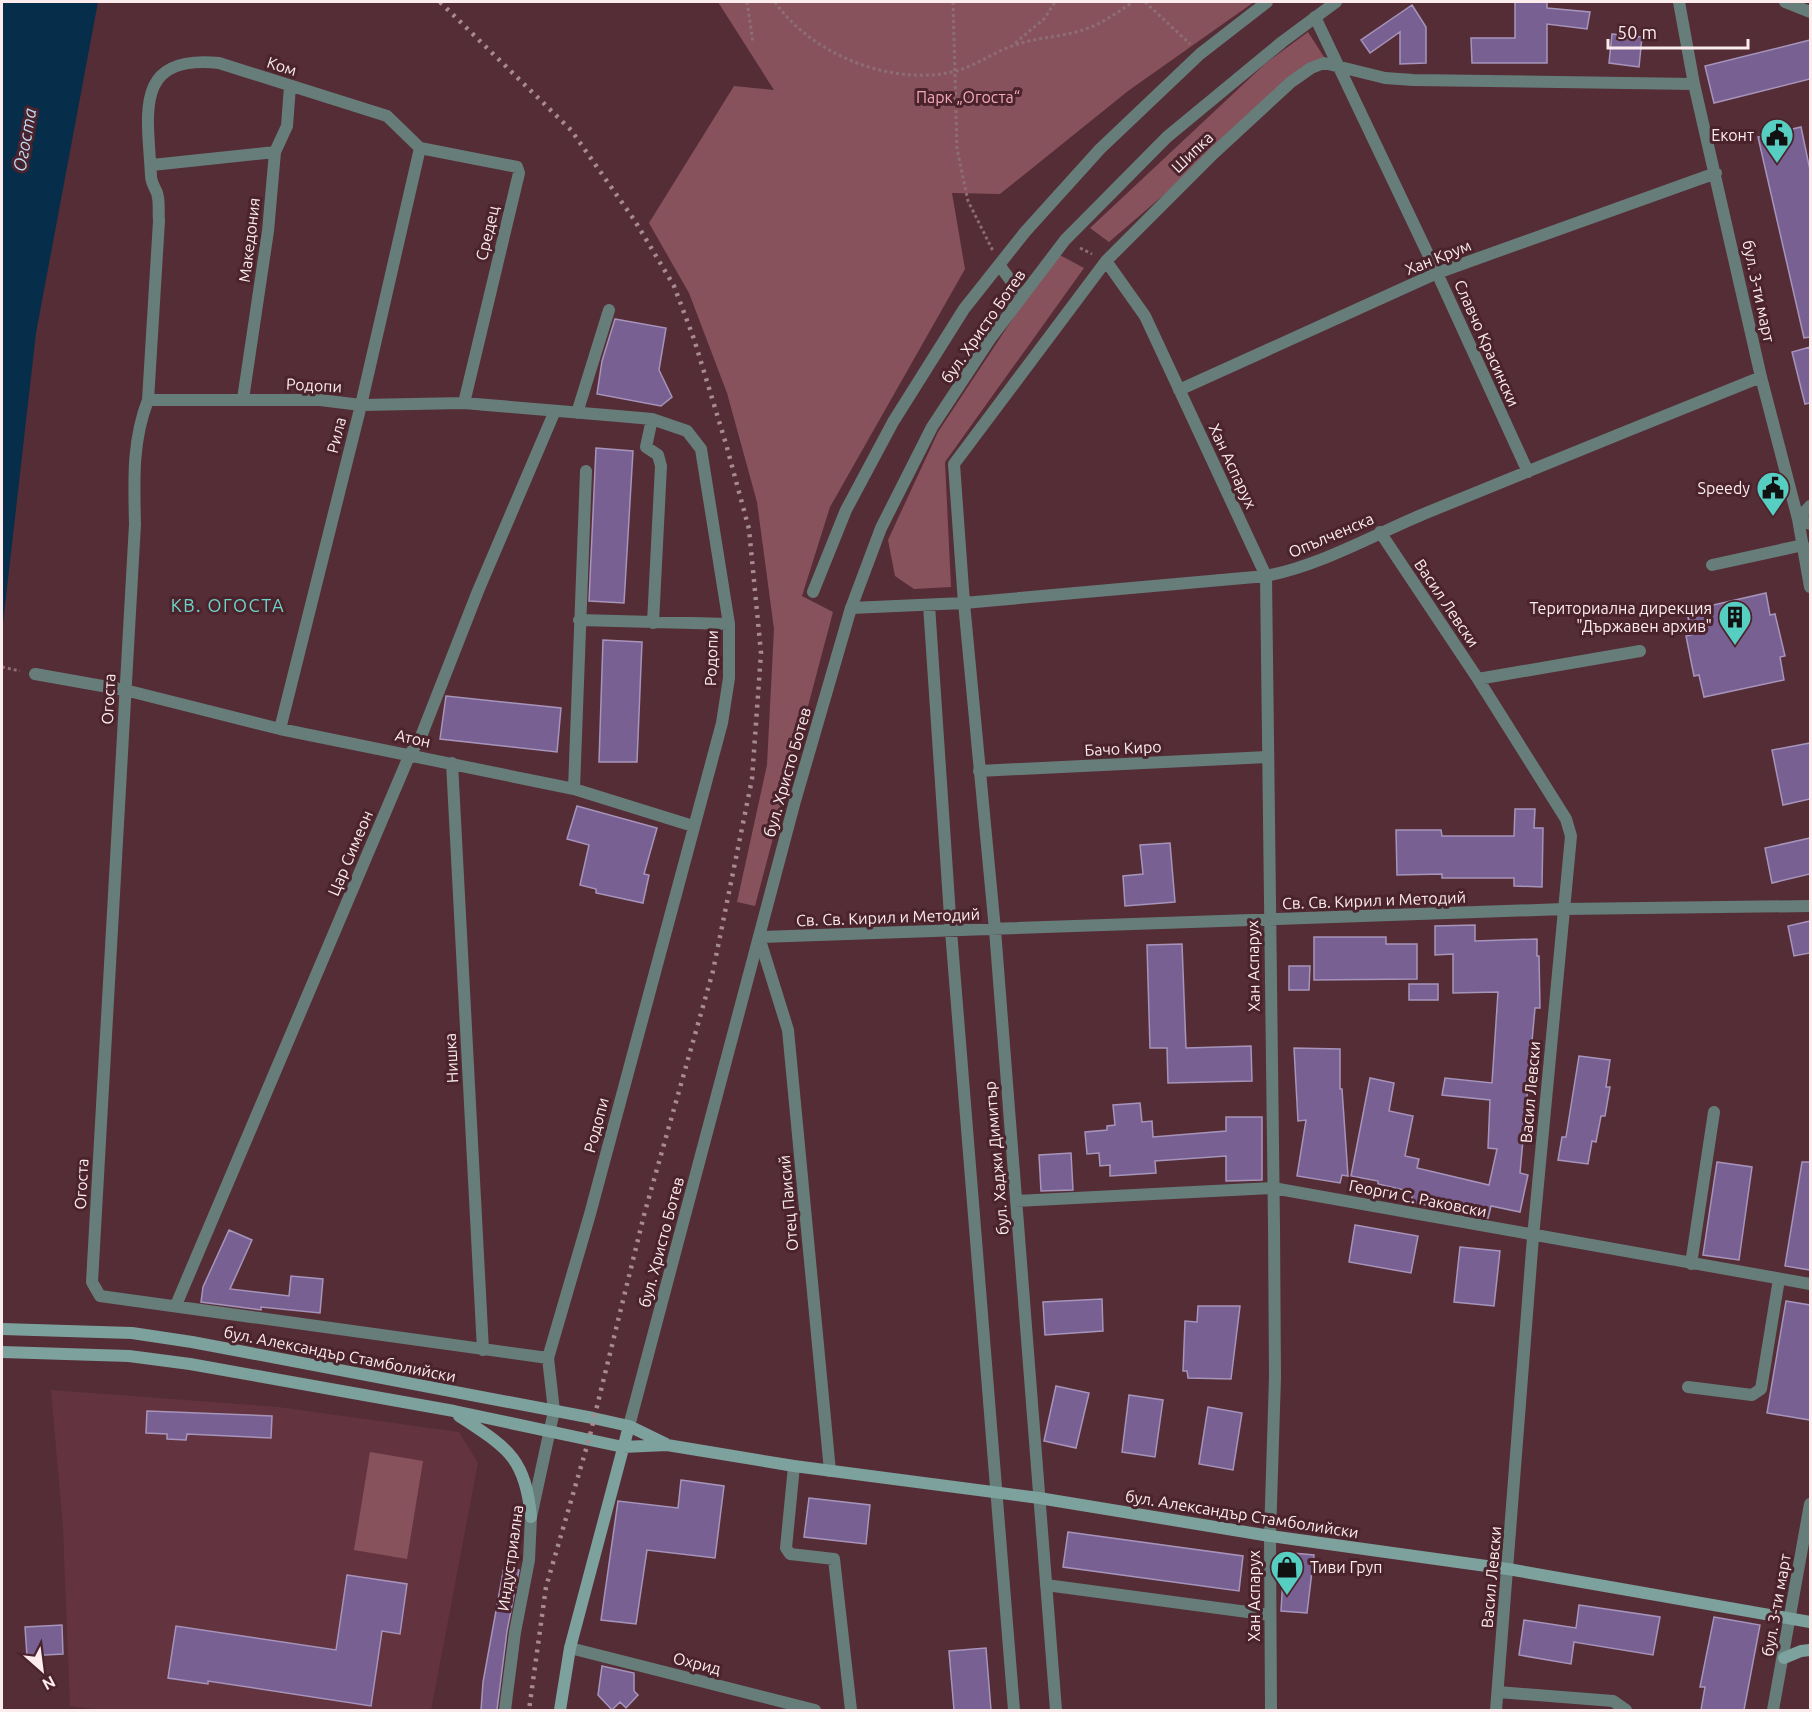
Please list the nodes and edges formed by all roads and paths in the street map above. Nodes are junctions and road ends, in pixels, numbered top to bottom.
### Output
1 (747, 2) edge
2 (775, 2) edge
3 (953, 2) edge
4 (1055, 2) edge
5 (1133, 2) edge
6 (1145, 2) edge
7 (1267, 2) edge
8 (1336, 2) edge
9 (1679, 2) edge
10 (1785, 2) edge
11 (1810, 12) edge
12 (1315, 17) junction
13 (753, 43) dead end
14 (1014, 45) junction
15 (1200, 54) junction
16 (1339, 65) junction
17 (954, 72) junction
18 (1694, 84) junction
19 (290, 86) junction
20 (147, 110) joint
21 (420, 148) junction
22 (275, 152) junction
23 (152, 165) junction
24 (1716, 173) junction
25 (1065, 240) junction
26 (1106, 261) junction
27 (1000, 266) junction
28 (1437, 273) junction
29 (1022, 296) junction
30 (609, 310) dead end
31 (1761, 377) junction
32 (1179, 390) junction
33 (243, 399) junction
34 (148, 400) junction
35 (464, 404) junction
36 (361, 405) junction
37 (554, 412) junction
38 (578, 413) junction
39 (652, 419) junction
40 (586, 471) dead end
41 (1528, 471) junction
42 (1810, 506) edge
43 (1798, 519) junction
44 (1810, 524) edge
45 (1380, 532) junction
46 (1803, 545) junction
47 (1712, 565) dead end
48 (1266, 576) junction
49 (1810, 587) edge
50 (813, 592) dead end
51 (964, 603) junction
52 (929, 605) junction
53 (851, 608) junction
54 (579, 620) junction
55 (652, 623) junction
56 (729, 624) junction
57 (1640, 651) dead end
58 (2, 667) edge
59 (35, 674) joint
60 (1478, 679) junction
61 (125, 690) junction
62 (280, 729) junction
63 (410, 754) junction
64 (1267, 758) junction
65 (452, 763) junction
66 (979, 771) junction
67 (574, 789) junction
68 (693, 826) junction
69 (1810, 906) edge
70 (1564, 909) junction
71 (1269, 920) junction
72 (995, 930) junction
73 (951, 931) junction
74 (759, 937) junction
75 (1714, 1112) dead end
76 (1273, 1188) junction
77 (1016, 1201) junction
78 (1533, 1237) junction
79 (1691, 1264) junction
80 (1779, 1279) junction
81 (1810, 1284) edge
82 (176, 1305) junction
83 (2, 1329) edge
84 (483, 1350) junction
85 (2, 1352) edge
86 (548, 1358) junction
87 (1688, 1387) dead end
88 (554, 1411) junction
89 (454, 1412) junction
90 (629, 1426) junction
91 (550, 1430) junction
92 (667, 1445) junction
93 (623, 1447) junction
94 (794, 1466) junction
95 (830, 1471) junction
96 (996, 1493) junction
97 (1039, 1498) junction
98 (1810, 1504) edge
99 (531, 1517) junction
100 (1270, 1536) junction
101 (1508, 1569) junction
102 (1046, 1586) junction
103 (1270, 1615) junction
104 (1792, 1617) junction
105 (1810, 1622) edge
106 (570, 1648) junction
107 (1810, 1650) edge
108 (1784, 1658) junction
109 (1498, 1692) junction
110 (505, 1710) edge
111 (560, 1710) edge
112 (815, 1710) edge
113 (851, 1710) edge
114 (1014, 1710) edge
115 (1056, 1710) edge
116 (1271, 1710) edge
117 (1496, 1710) edge
118 (1626, 1710) edge
119 (1773, 1710) edge

1 - 13 path
2 - 17 path
3 - 17 path
4 - 14 path
5 - 14 path
6 - 15 path
7 - 15 street
8 - 12 street, бул. Христо Ботев
9 - 18 street, бул. 3-ти март
10 - 11 street
12 - 16 street, Славчо Красински
12 - 25 street, бул. Христо Ботев
14 - 17 path
15 - 27 street
16 - 18 street, Шипка
16 - 26 street, Шипка
16 - 28 street, Славчо Красински
17 - 27 path
18 - 24 street, бул. 3-ти март
19 - 20 street, Ком
19 - 21 street, Ком
19 - 22 street, Македония
20 - 23 street, Огоста
21 - 35 street, Средец
21 - 36 street, Рила
22 - 23 street
22 - 33 street, Македония
23 - 34 street, Огоста
24 - 28 street, Хан Крум
24 - 31 street, бул. 3-ти март
25 - 26 path
25 - 29 street, бул. Христо Ботев
26 - 32 street, Хан Аспарух
26 - 51 street, Шипка
27 - 29 street
27 - 50 street
28 - 32 street, Хан Крум
28 - 41 street, Славчо Красински
29 - 53 street, бул. Христо Ботев
30 - 38 street
31 - 41 street, Опълченска
31 - 43 street, бул. 3-ти март
32 - 48 street, Хан Аспарух
33 - 34 street, Родопи
33 - 36 street, Родопи
34 - 61 street, Огоста
35 - 36 street, Родопи
35 - 37 street, Родопи
36 - 62 street, Рила
37 - 38 street, Родопи
37 - 63 street, Цар Симеон
38 - 39 street, Родопи
39 - 55 street
39 - 56 street, Родопи
40 - 54 street
41 - 45 street, Опълченска
42 - 43 street
43 - 44 street
43 - 46 street, бул. 3-ти март
45 - 48 street, Опълченска
45 - 60 street, Васил Левски
46 - 47 street
46 - 49 street, бул. 3-ти март
48 - 51 street, Опълченска
48 - 64 street, Хан Аспарух
51 - 52 street, Опълченска
51 - 66 street, бул. Хаджи Димитър
52 - 53 street, Опълченска
52 - 73 street, бул. Хаджи Димитър
53 - 74 street, бул. Христо Ботев
54 - 55 street
54 - 67 street
55 - 56 street
56 - 68 street, Родопи
57 - 60 street
58 - 59 path
59 - 61 street, Атон
60 - 70 street, Васил Левски
61 - 62 street, Атон
61 - 82 street, Огоста
62 - 63 street, Атон
63 - 65 street, Атон
63 - 82 street, Цар Симеон
64 - 66 street, Бачо Киро
64 - 71 street, Хан Аспарух
65 - 67 street, Атон
65 - 84 street, Нишка
66 - 72 street, бул. Хаджи Димитър
67 - 68 street, Атон
68 - 86 street, Родопи
69 - 70 street, Св. Св. Кирил и Методий
70 - 71 street, Св. Св. Кирил и Методий
70 - 78 street, Васил Левски
71 - 72 street, Св. Св. Кирил и Методий
71 - 76 street, Хан Аспарух
72 - 73 street, Св. Св. Кирил и Методий
72 - 77 street, бул. Хаджи Димитър
73 - 74 street, Св. Св. Кирил и Методий
73 - 96 street, бул. Хаджи Димитър
74 - 90 street, бул. Христо Ботев
74 - 95 street, Отец Паисий
75 - 79 street
76 - 77 street, Георги С. Раковски
76 - 78 street, Георги С. Раковски
76 - 100 street, Хан Аспарух
77 - 97 street, бул. Хаджи Димитър
78 - 79 street, Георги С. Раковски
78 - 101 street, Васил Левски
79 - 80 street, Георги С. Раковски
80 - 81 street, Георги С. Раковски
80 - 87 street
82 - 84 street
83 - 88 main road, бул. Александър Стамболийски
84 - 86 street
85 - 89 main road, бул. Александър Стамболийски
86 - 88 street, Родопи
88 - 90 main road, бул. Александър Стамболийски
88 - 91 street, Индустриална
89 - 91 main road, бул. Александър Стамболийски
89 - 99 main road
90 - 92 main road, бул. Александър Стамболийски
90 - 93 main road, бул. Христо Ботев
91 - 93 main road, бул. Александър Стамболийски
91 - 99 street, Индустриална
92 - 93 main road, бул. Александър Стамболийски
92 - 94 main road, бул. Александър Стамболийски
93 - 106 main road, бул. Христо Ботев
94 - 95 main road, бул. Александър Стамболийски
94 - 113 street
95 - 96 main road, бул. Александър Стамболийски
96 - 97 main road, бул. Александър Стамболийски
96 - 114 street, бул. Хаджи Димитър
97 - 100 main road, бул. Александър Стамболийски
97 - 102 street, бул. Хаджи Димитър
98 - 104 street, бул. 3-ти март
99 - 110 street, Индустриална
100 - 101 main road, бул. Александър Стамболийски
100 - 103 street, Хан Аспарух
101 - 104 main road, бул. Александър Стамболийски
101 - 109 street, Васил Левски
102 - 103 street
102 - 115 street, бул. Хаджи Димитър
103 - 116 street, Хан Аспарух
104 - 105 main road, бул. Александър Стамболийски
104 - 108 street, бул. 3-ти март
106 - 111 main road, бул. Христо Ботев
106 - 112 street, Охрид
107 - 108 main road
108 - 119 street, бул. 3-ти март
109 - 117 street, Васил Левски
109 - 118 street

